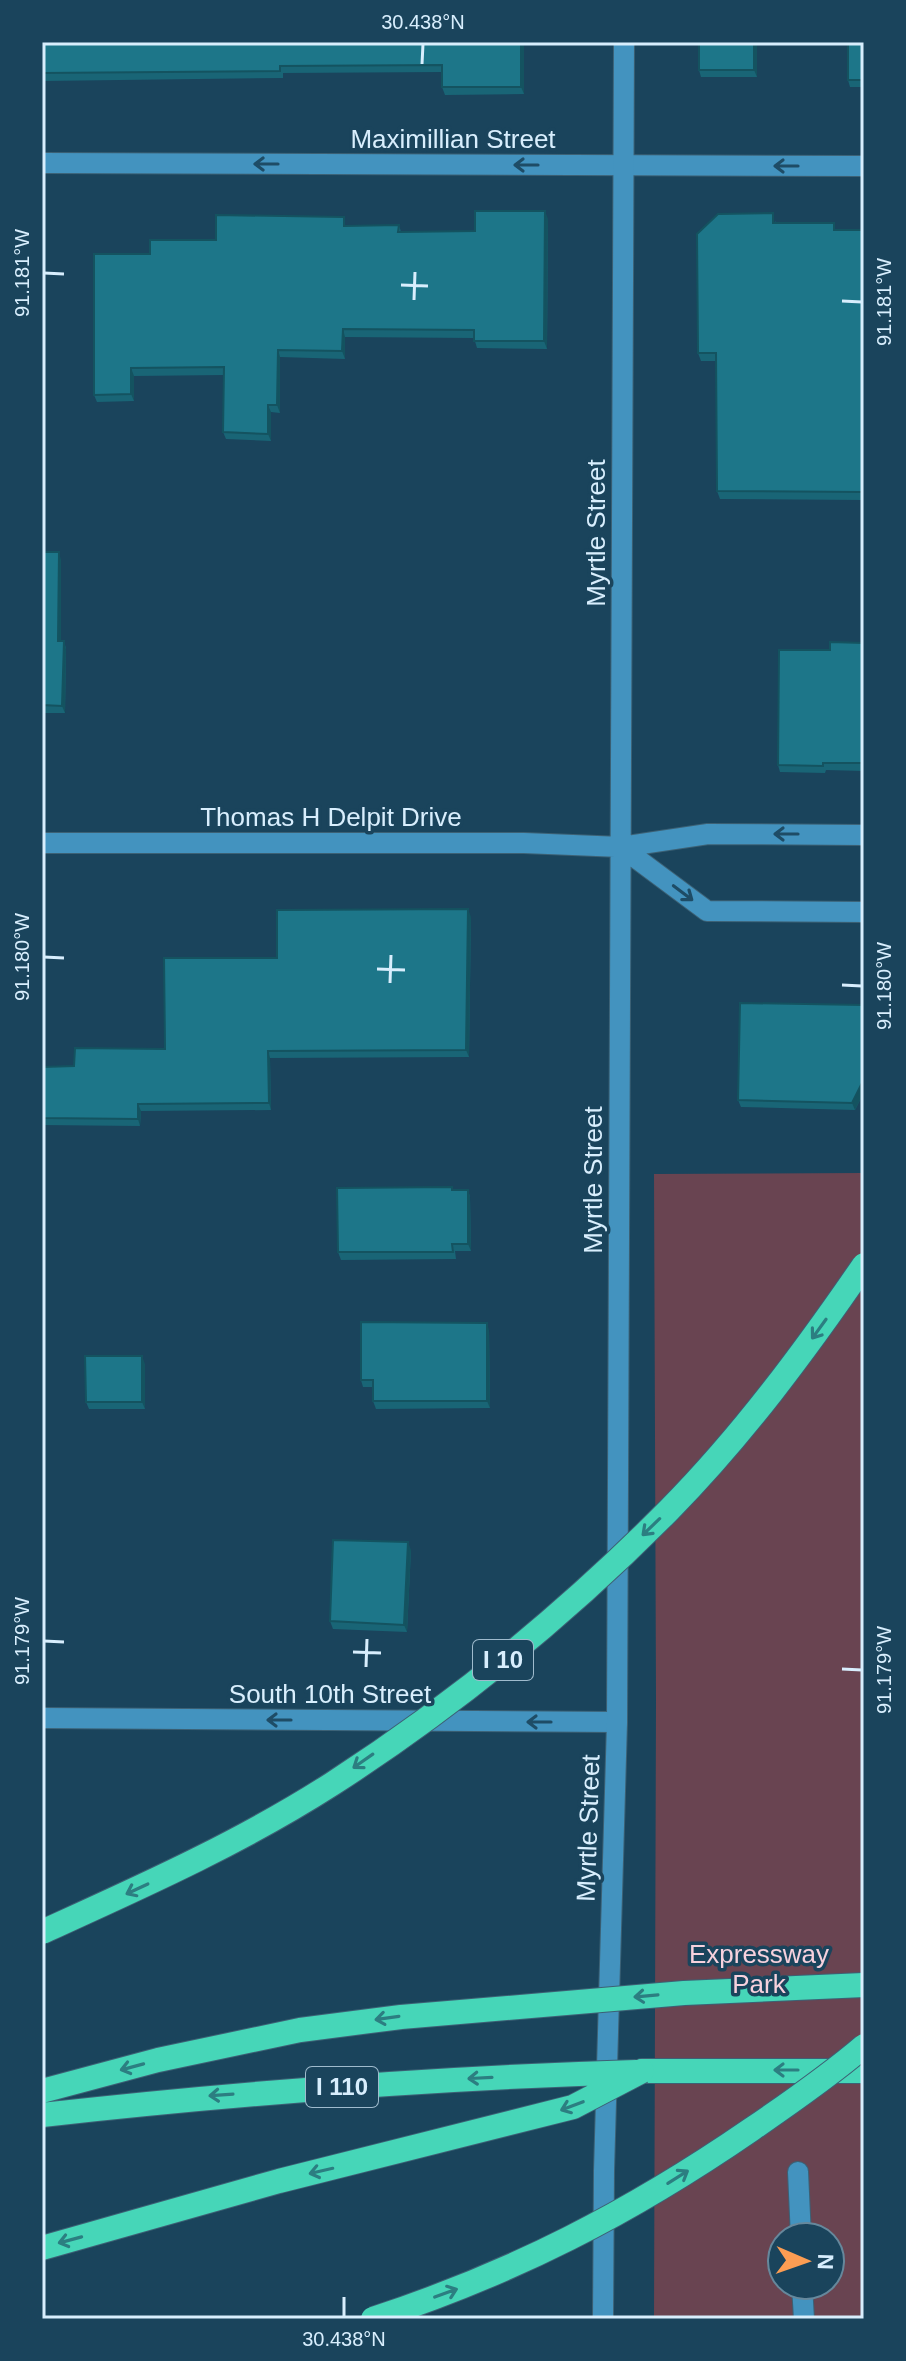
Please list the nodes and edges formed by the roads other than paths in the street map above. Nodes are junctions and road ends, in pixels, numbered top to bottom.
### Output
1 (624, 42) edge
2 (42, 163) edge
3 (623, 165) junction
4 (864, 166) edge
5 (864, 835) edge
6 (42, 843) edge
7 (621, 847) junction
8 (864, 912) edge
9 (864, 1265) edge
10 (42, 1718) edge
11 (617, 1722) junction
12 (42, 1932) edge
13 (864, 1985) edge
14 (864, 2046) edge
15 (642, 2071) junction
16 (864, 2071) edge
17 (42, 2091) edge
18 (42, 2115) edge
19 (798, 2172) dead end
20 (800, 2221) edge
21 (42, 2248) edge
22 (373, 2319) edge
23 (603, 2319) edge

1 - 3 street, Myrtle Street
3 -> 2 street, Maximillian Street
4 -> 3 street, Maximillian Street
3 - 7 street, Myrtle Street
5 -> 7 street, Thomas H Delpit Drive
6 - 7 street, Thomas H Delpit Drive
7 -> 8 street
7 - 11 street, Myrtle Street
9 -> 12 highway, I 10, bridge
11 -> 10 street, South 10th Street
11 - 23 street, Myrtle Street
13 -> 17 highway, bridge
22 -> 14 highway, bridge
16 -> 15 highway, I 110, bridge
15 -> 18 highway, I 110, bridge
15 -> 21 highway, bridge
19 - 20 street

